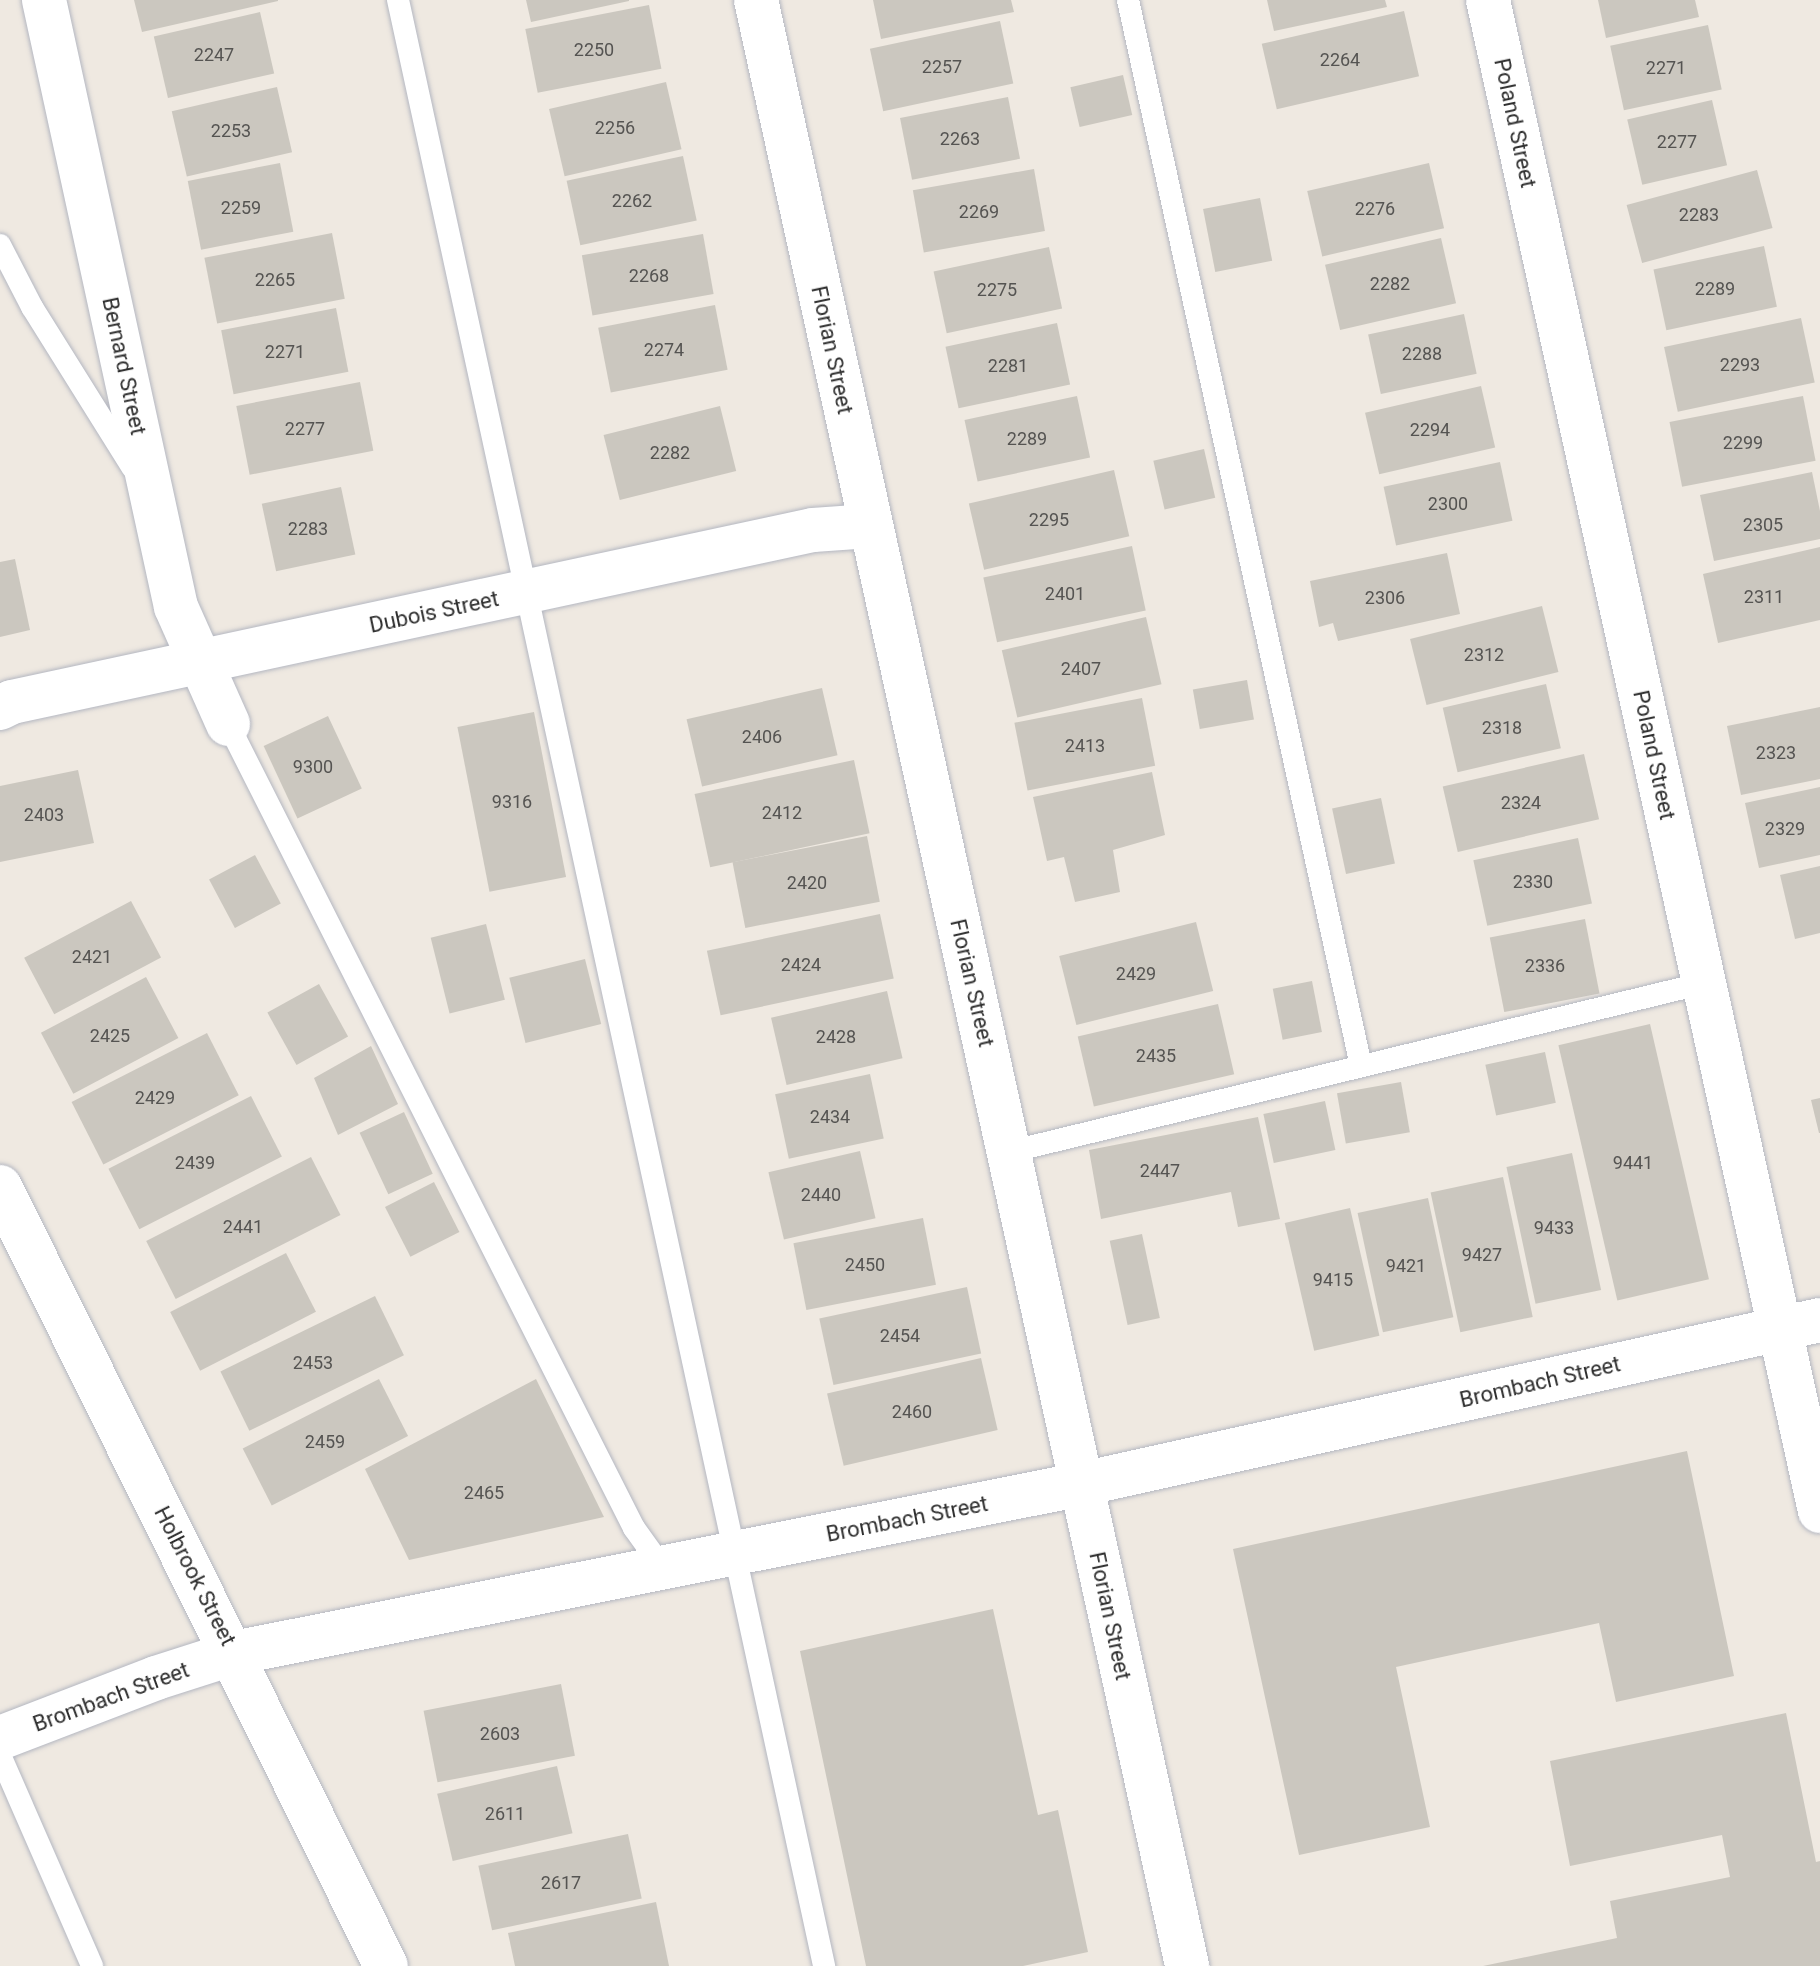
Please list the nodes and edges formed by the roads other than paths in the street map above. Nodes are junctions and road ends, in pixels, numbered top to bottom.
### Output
1 (44, 0) edge
2 (398, 0) edge
3 (756, 0) edge
4 (1128, 0) edge
5 (1488, 0) edge
6 (0, 245) edge
7 (153, 498) junction
8 (870, 526) junction
9 (524, 592) junction
10 (201, 663) junction
11 (4, 704) edge
12 (228, 724) joint
13 (1704, 983) junction
14 (1361, 1066) junction
15 (1009, 1152) junction
16 (0, 1187) edge
17 (1800, 1324) edge
18 (1082, 1484) junction
19 (1820, 1511) edge
20 (732, 1554) junction
21 (662, 1567) junction
22 (234, 1653) junction
23 (0, 1738) edge
24 (0, 1755) edge
25 (92, 1966) edge
26 (386, 1966) edge
27 (824, 1966) edge
28 (1187, 1966) edge

1 - 7 street, Bernard Street
2 - 9 lane
3 - 8 street, Florian Street
4 - 14 lane
5 - 13 street, Poland Street
6 - 7 lane
7 - 10 street, Bernard Street
8 - 9 street, Dubois Street
8 - 15 street, Florian Street
9 - 10 street, Dubois Street
9 - 20 lane
10 - 11 street, Dubois Street
10 - 12 street, Bernard Street
12 - 21 lane
13 - 14 lane
13 - 17 street, Poland Street
14 - 15 lane
15 - 18 street, Florian Street
16 - 22 street, Holbrook Street
17 - 18 street, Brombach Street
17 - 19 street, Poland Street
18 - 20 street, Brombach Street
18 - 28 street, Florian Street
20 - 21 street, Brombach Street
20 - 27 lane
21 - 22 street, Brombach Street
22 - 23 street, Brombach Street
22 - 26 street, Holbrook Street
24 - 25 lane

